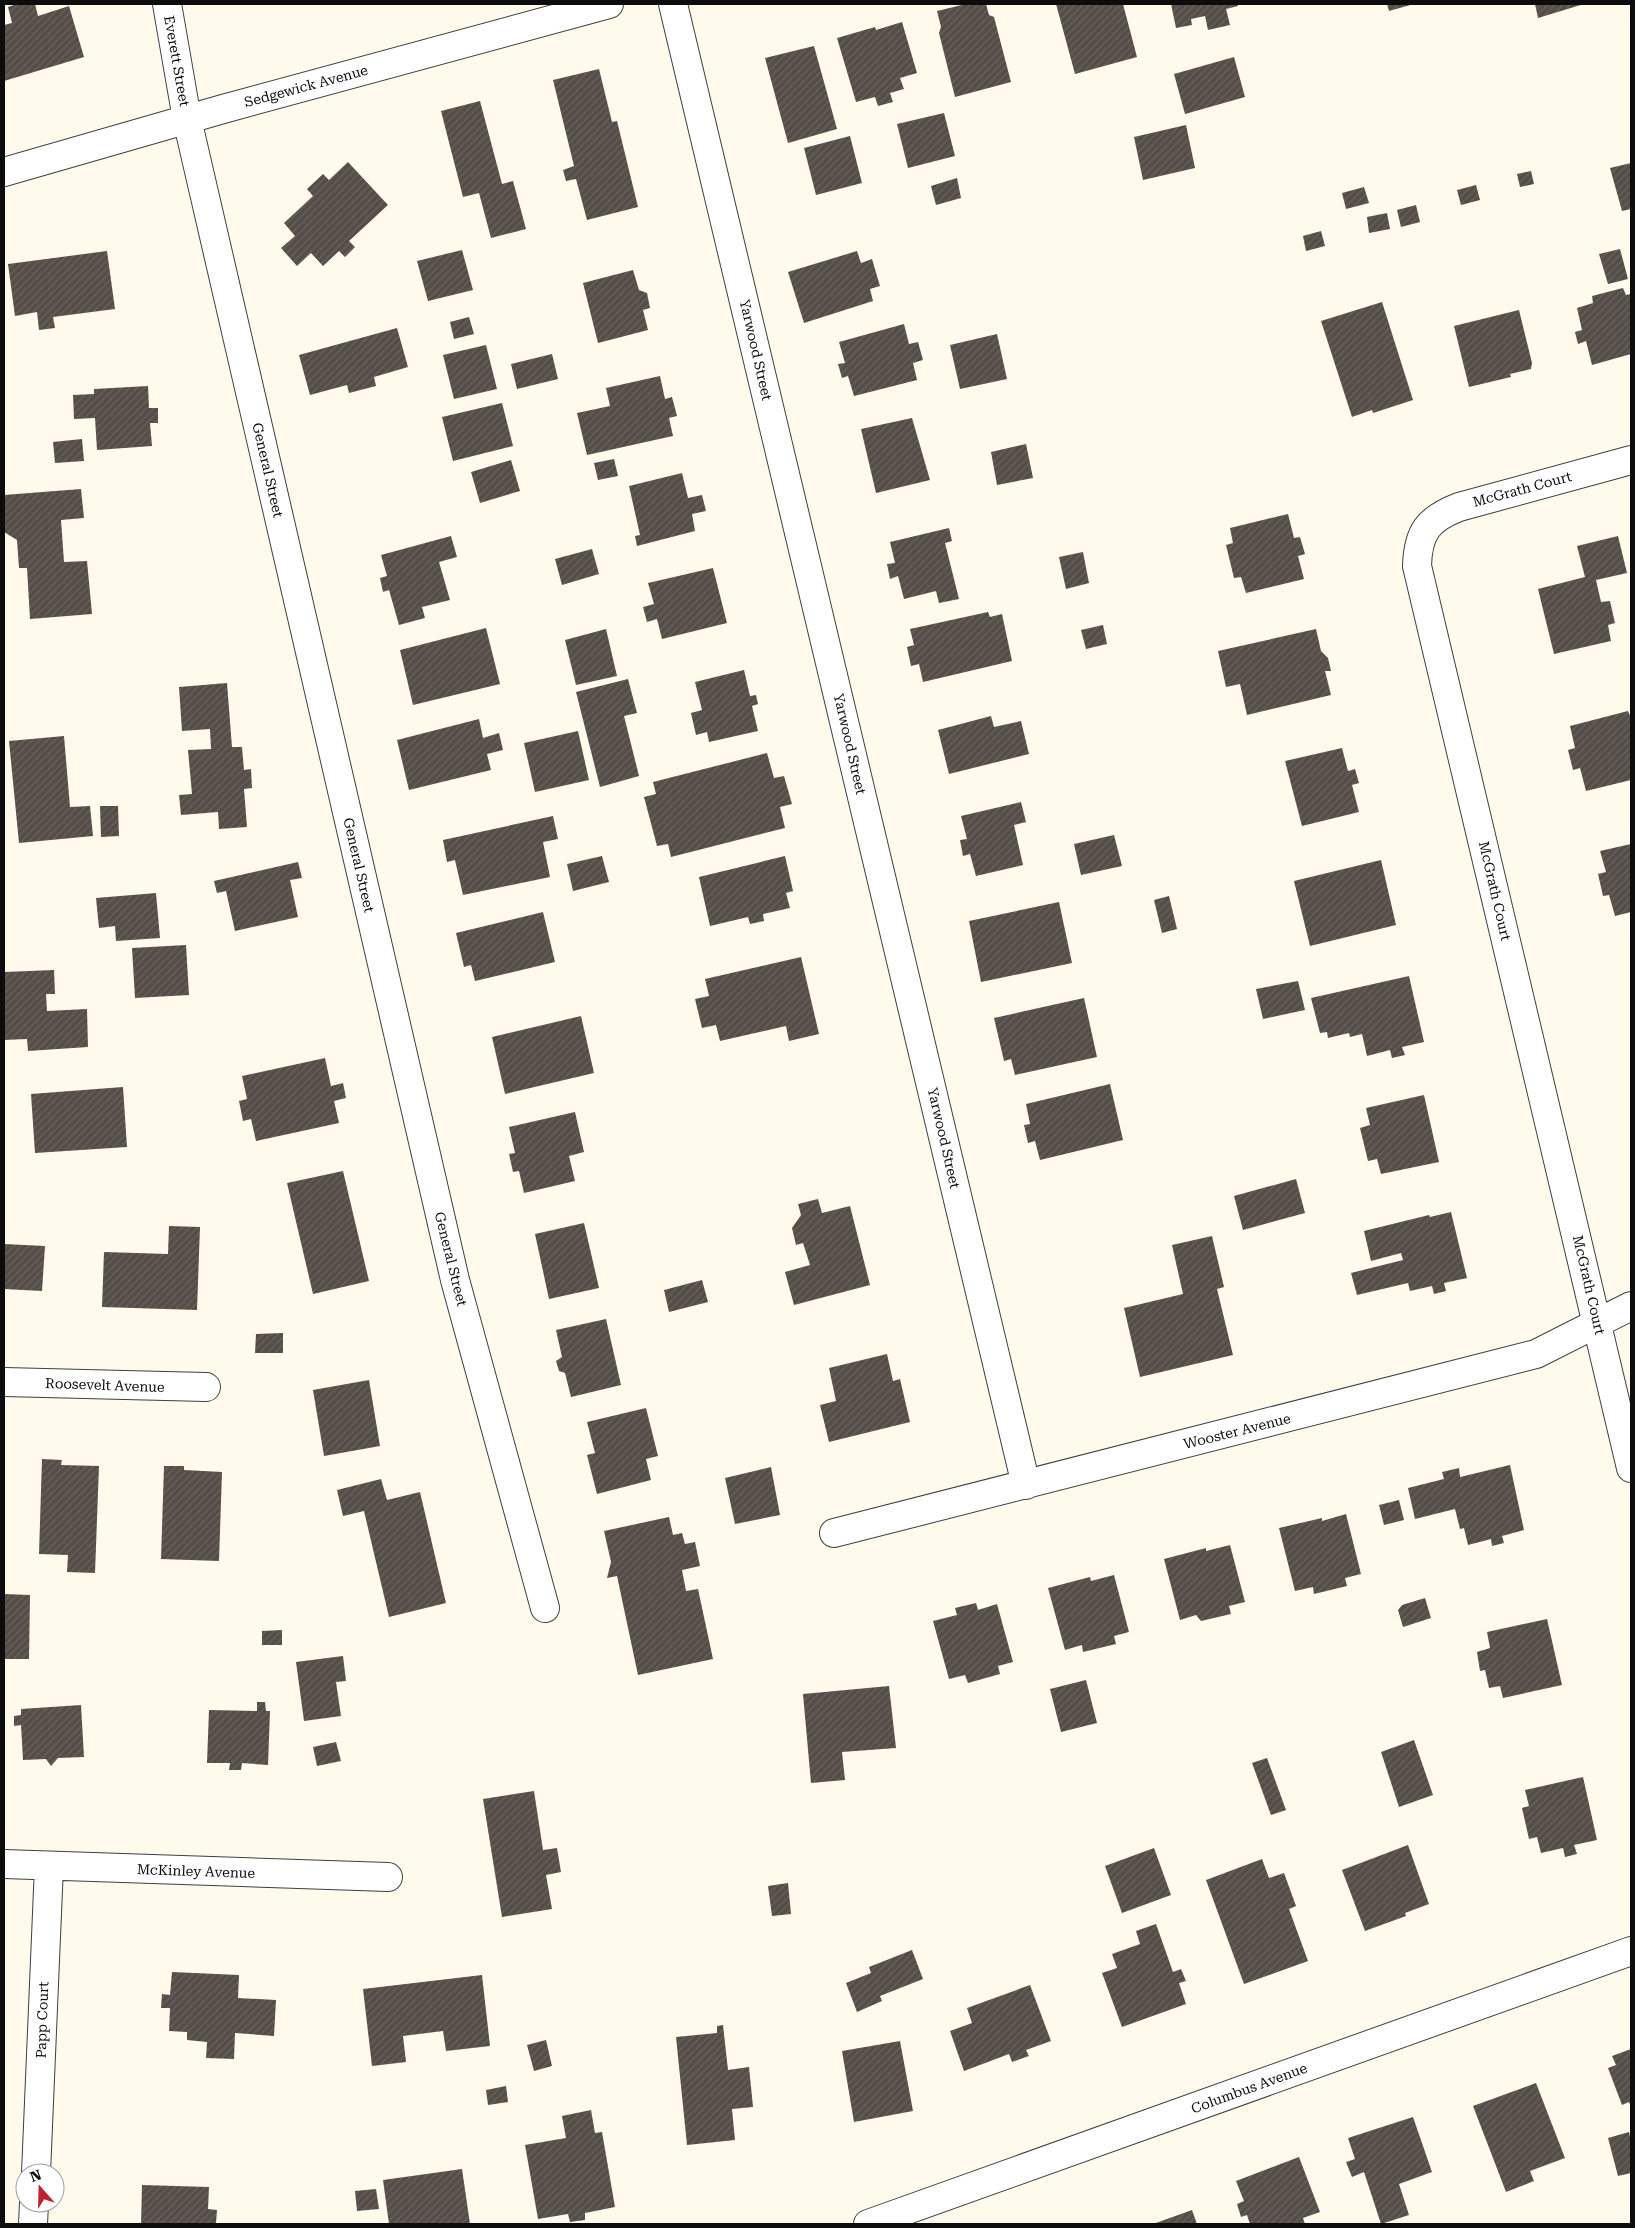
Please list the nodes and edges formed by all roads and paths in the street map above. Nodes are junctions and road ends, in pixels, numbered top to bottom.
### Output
1 (167, 4) edge
2 (609, 4) edge
3 (673, 4) edge
4 (187, 119) junction
5 (4, 172) edge
6 (1631, 460) edge
7 (1631, 1306) edge
8 (1598, 1322) junction
9 (4, 1382) edge
10 (206, 1387) dead end
11 (1631, 1468) edge
12 (1026, 1485) junction
13 (834, 1533) dead end
14 (545, 1608) dead end
15 (4, 1864) edge
16 (48, 1866) junction
17 (388, 1877) dead end
18 (1631, 1951) edge
19 (36, 2163) edge
20 (868, 2224) edge

1 - 4 street, Everett Street
2 - 4 street, Sedgewick Avenue
3 - 12 street, Yarwood Street
4 - 5 street, Sedgewick Avenue
4 - 14 street, General Street
6 - 8 street, McGrath Court
7 - 8 street, Wooster Avenue
8 - 11 street, McGrath Court
8 - 12 street, Wooster Avenue
9 - 10 street, Roosevelt Avenue
12 - 13 street, Wooster Avenue
15 - 16 street, McKinley Avenue
16 - 17 street, McKinley Avenue
16 - 19 street, Papp Court
18 - 20 street, Columbus Avenue

